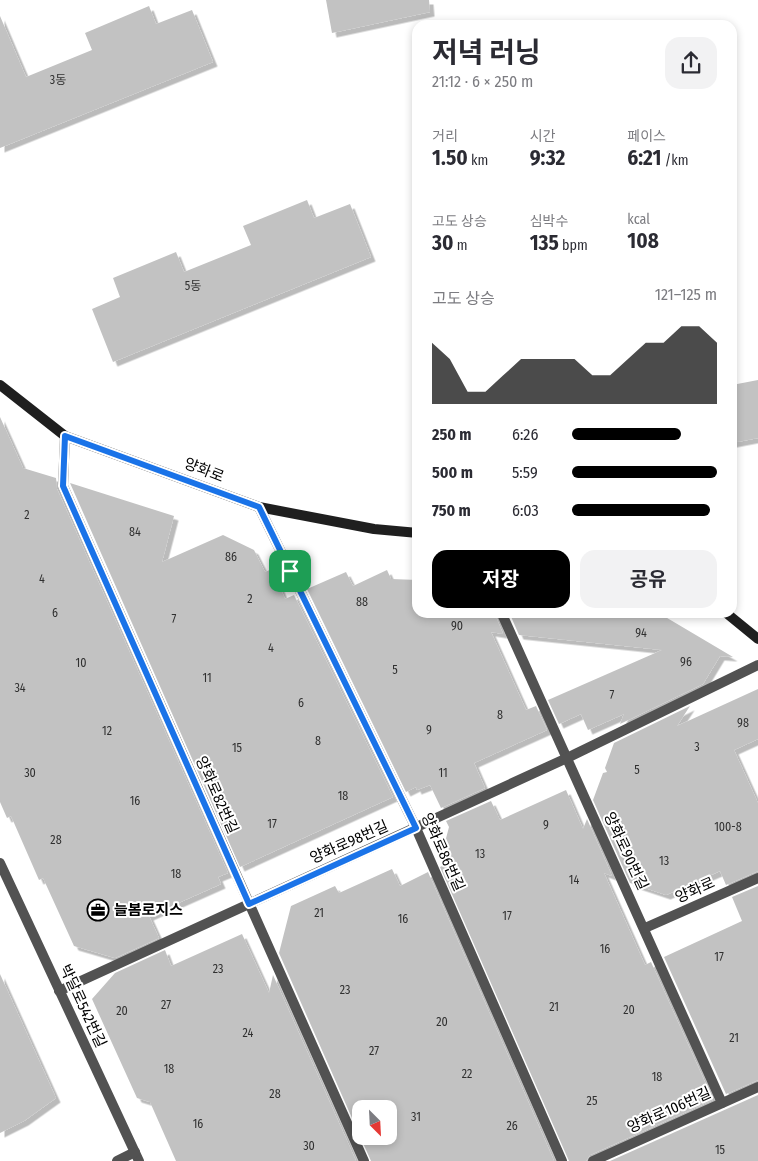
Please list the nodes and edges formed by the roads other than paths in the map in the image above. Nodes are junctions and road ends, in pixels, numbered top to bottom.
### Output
1 (0, 384) edge
2 (65, 436) junction
3 (259, 507) junction
4 (412, 532) edge
5 (503, 618) edge
6 (732, 618) edge
7 (758, 639) edge
8 (758, 665) edge
9 (567, 758) junction
10 (416, 828) junction
11 (0, 863) edge
12 (758, 878) edge
13 (249, 904) junction
14 (645, 928) junction
15 (60, 991) junction
16 (758, 1087) edge
17 (722, 1103) junction
18 (137, 1157) edge
19 (117, 1161) edge
20 (364, 1161) edge
21 (562, 1161) edge
22 (593, 1161) edge

1 - 2 street, 양화로
2 - 3 street, 양화로
2 - 13 street, 양화로82번길
3 - 4 street, 양화로
3 - 10 street, 양화로86번길
5 - 9 street, 양화로90번길
6 - 7 street
8 - 9 street, 양화로98번길
9 - 10 street, 양화로98번길
9 - 14 street, 양화로90번길
10 - 13 street, 양화로98번길
10 - 21 street, 양화로86번길
11 - 15 street, 박달로542번길
12 - 14 street, 양화로
13 - 15 street, 양화로98번길
13 - 20 street, 양화로82번길
14 - 17 street, 양화로90번길
15 - 18 street, 박달로542번길
16 - 17 street, 양화로106번길
17 - 22 street, 양화로106번길
18 - 19 street

